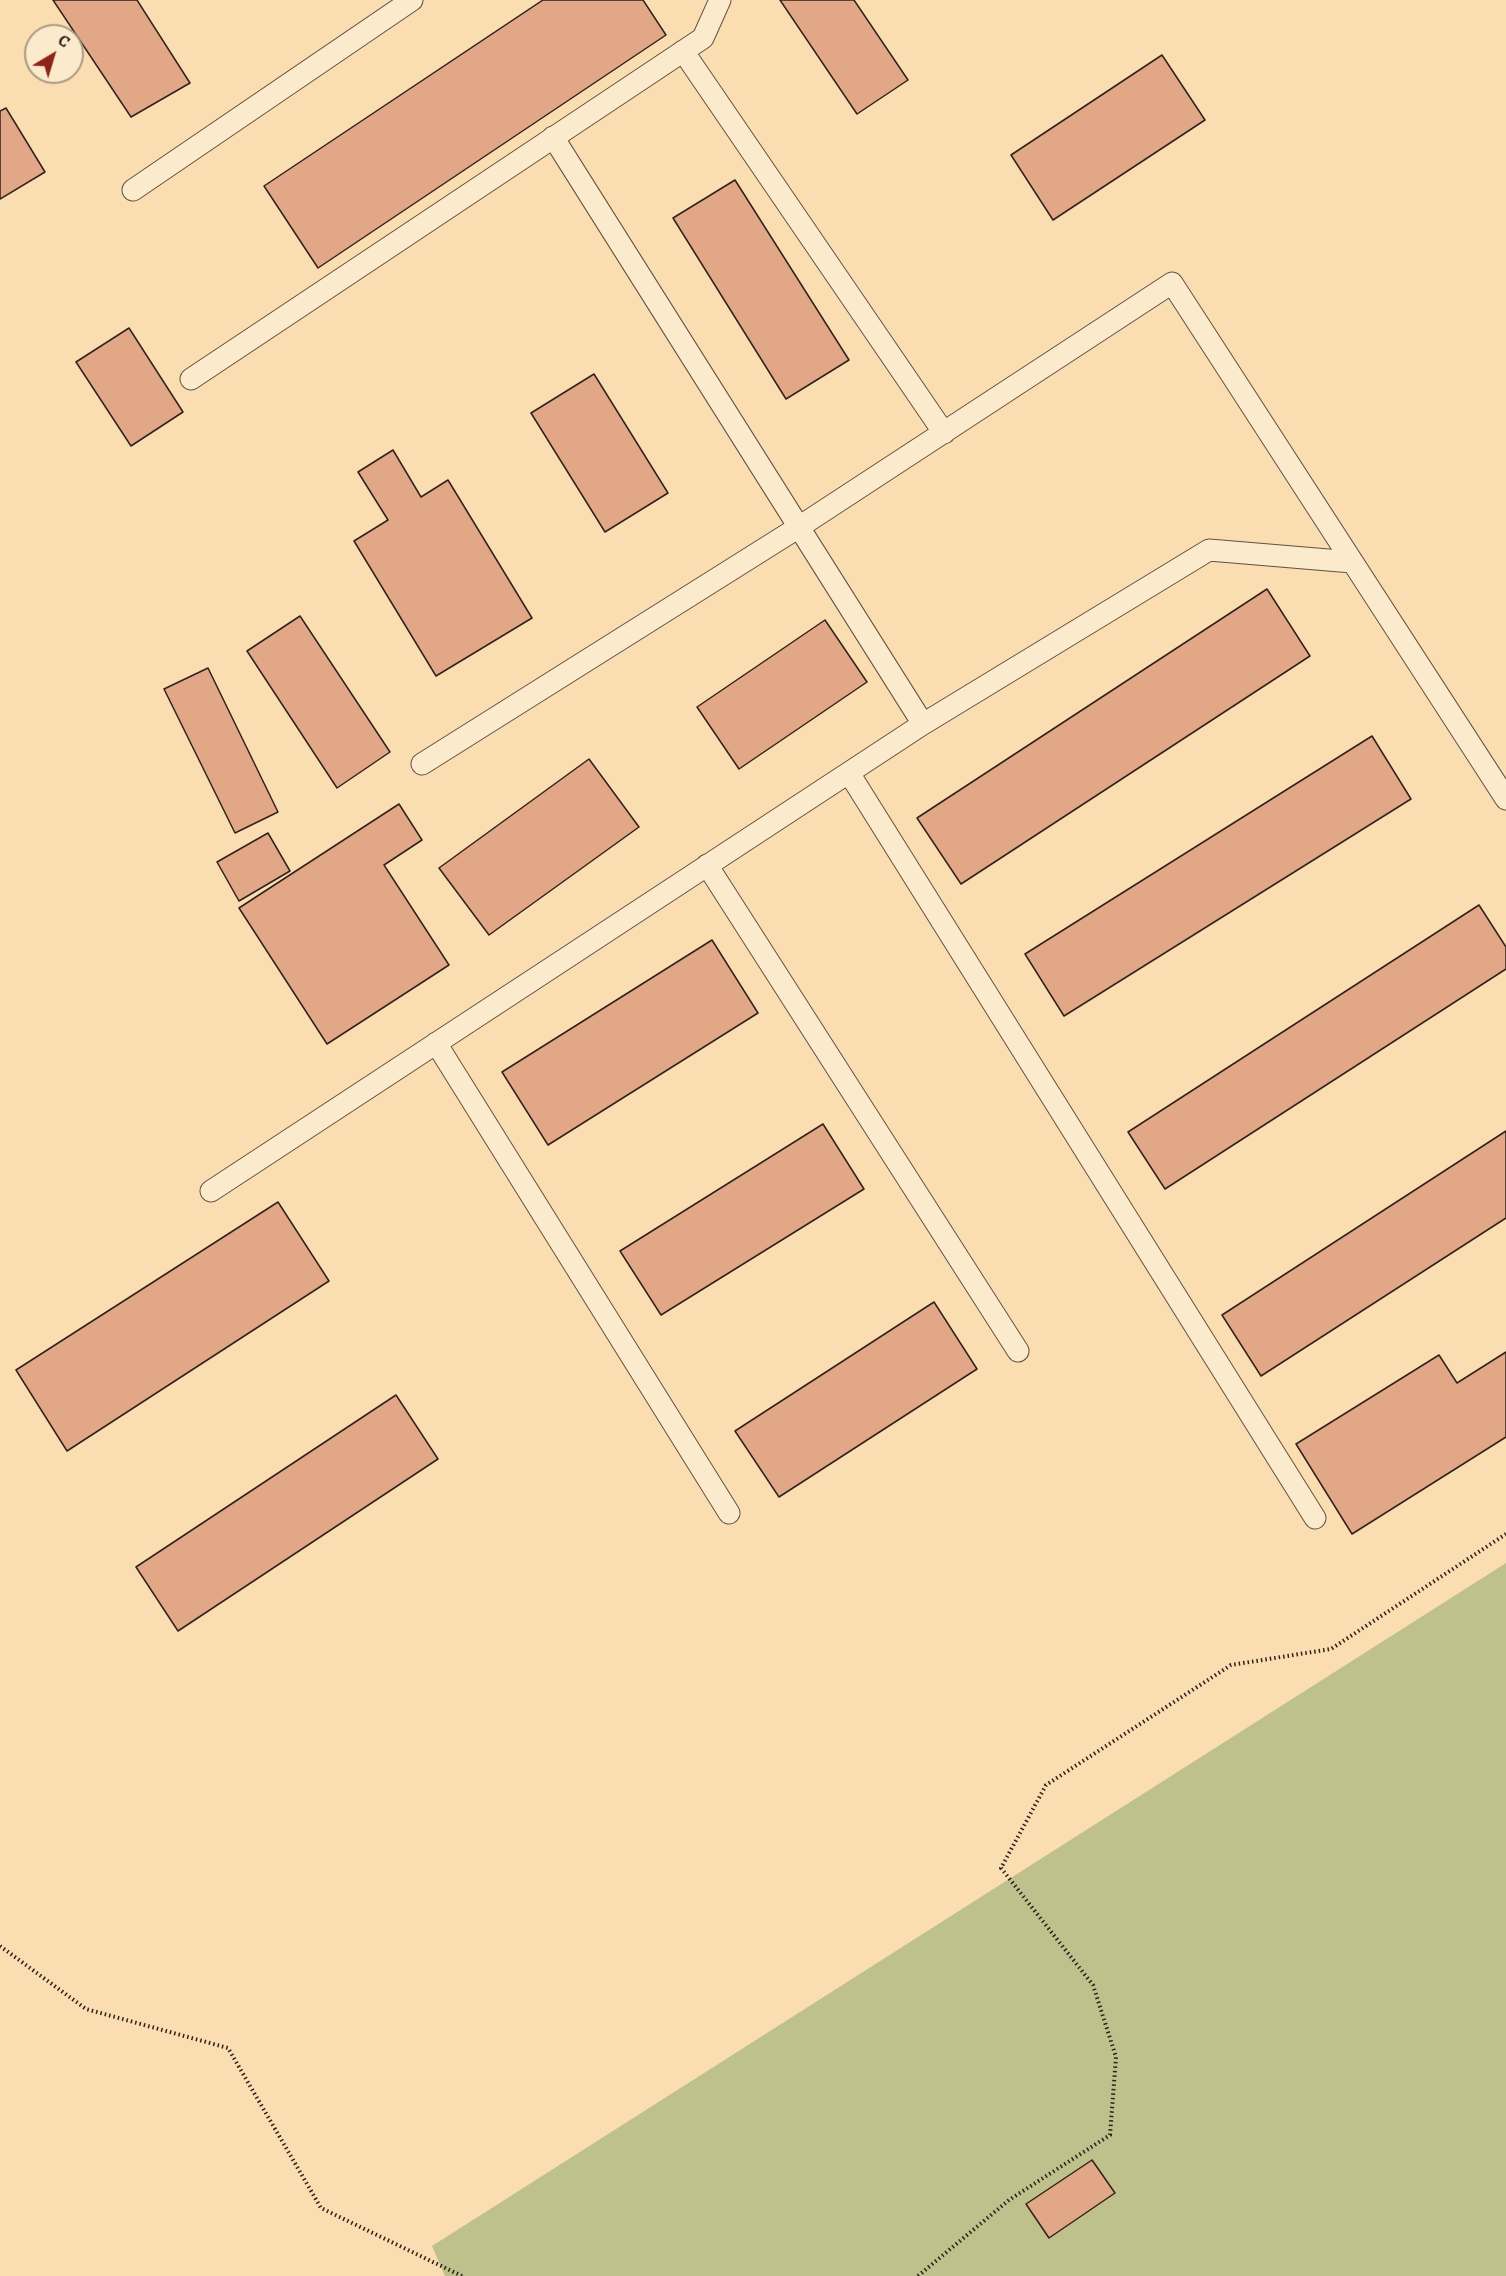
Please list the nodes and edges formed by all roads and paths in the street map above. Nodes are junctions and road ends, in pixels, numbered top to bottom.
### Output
1 (412, 0) edge
2 (720, 0) edge
3 (683, 51) junction
4 (553, 137) junction
5 (133, 190) dead end
6 (191, 380) dead end
7 (944, 433) junction
8 (799, 527) junction
9 (1352, 562) junction
10 (923, 724) junction
11 (422, 764) dead end
12 (849, 773) junction
13 (1506, 799) edge
14 (707, 865) junction
15 (436, 1043) junction
16 (210, 1191) dead end
17 (1018, 1351) dead end
18 (729, 1513) dead end
19 (1315, 1518) dead end
20 (1506, 1534) edge
21 (0, 1946) edge
22 (462, 2276) edge
23 (918, 2276) edge

1 - 5 lane
2 - 3 lane
3 - 4 lane
3 - 7 lane
4 - 6 lane
4 - 8 lane
7 - 8 lane
7 - 9 lane
8 - 10 lane
8 - 11 lane
9 - 10 lane
9 - 13 lane
10 - 12 lane
12 - 14 lane
12 - 19 lane
14 - 15 lane
14 - 17 lane
15 - 16 lane
15 - 18 lane
20 - 23 path
21 - 22 path

